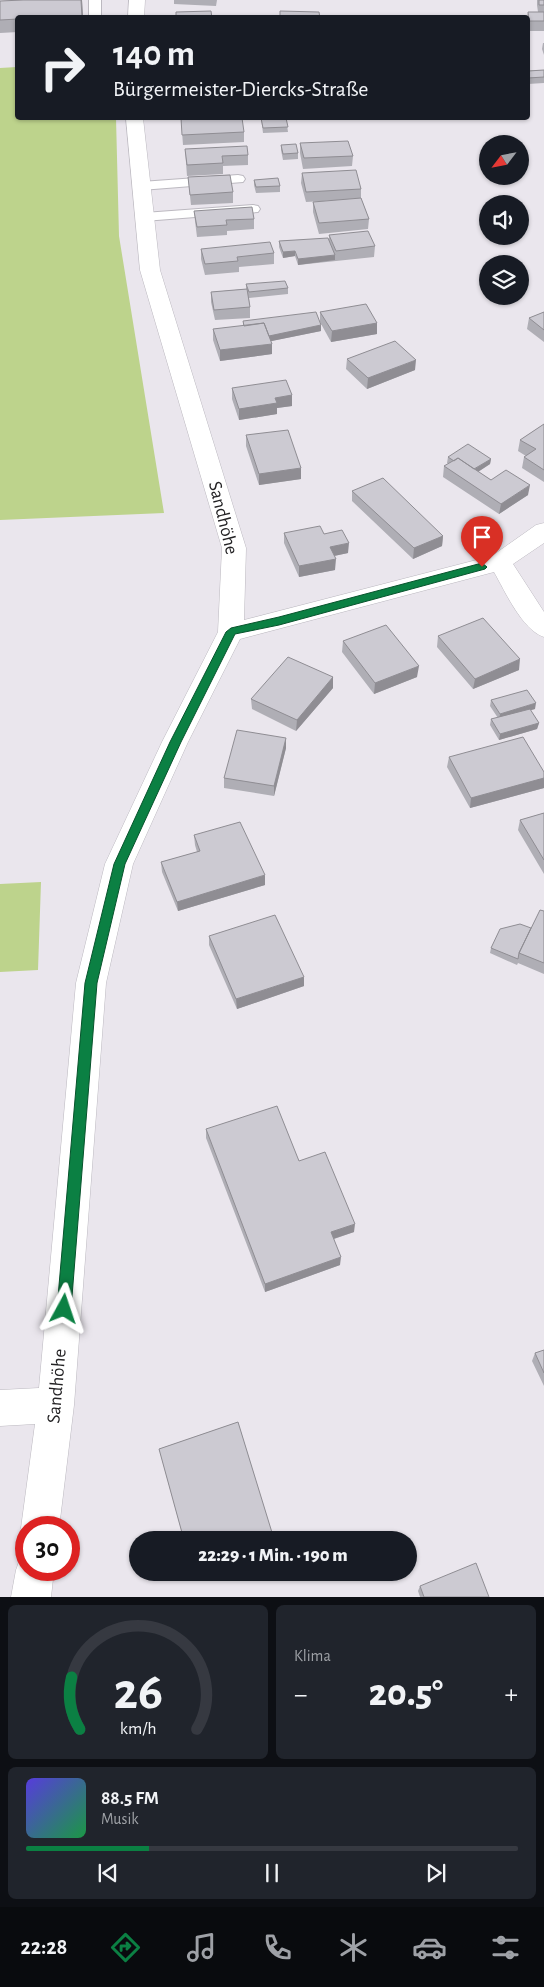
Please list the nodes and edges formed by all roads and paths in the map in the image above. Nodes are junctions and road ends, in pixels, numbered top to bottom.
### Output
1 (95, 0) edge
2 (137, 0) edge
3 (95, 15) edge
4 (136, 15) edge
5 (134, 120) edge
6 (238, 180) dead end
7 (141, 186) junction
8 (253, 209) edge
9 (144, 217) junction
10 (544, 531) edge
11 (500, 562) junction
12 (544, 628) edge
13 (231, 632) junction
14 (56, 1405) junction
15 (0, 1408) edge
16 (42, 1516) edge
17 (33, 1581) edge
18 (31, 1597) edge

1 - 3 lane
2 - 4 street
5 - 7 street, Sandhöhe
6 - 7 lane
7 - 9 street, Sandhöhe
8 - 9 lane
9 - 13 street, Sandhöhe
10 - 11 street
11 - 12 street
11 - 13 street
13 - 14 street, Sandhöhe
14 - 15 street
14 - 16 street, Sandhöhe
17 - 18 street

